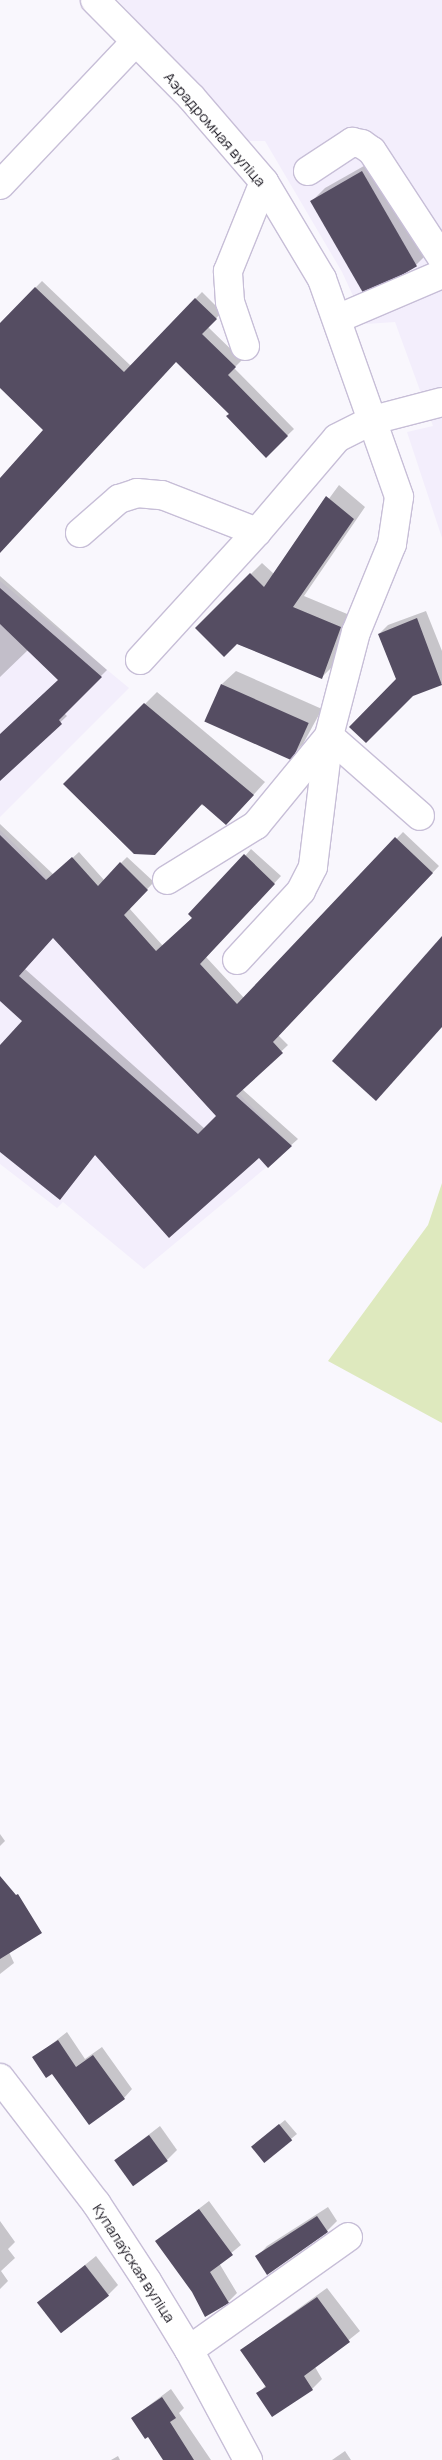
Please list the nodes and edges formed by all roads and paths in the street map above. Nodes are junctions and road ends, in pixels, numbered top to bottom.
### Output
1 (95, 0) edge
2 (135, 42) junction
3 (308, 171) dead end
4 (264, 182) junction
5 (0, 185) edge
6 (442, 258) edge
7 (442, 274) edge
8 (337, 319) junction
9 (245, 346) dead end
10 (442, 402) edge
11 (373, 420) junction
12 (257, 532) junction
13 (80, 533) dead end
14 (140, 660) dead end
15 (329, 736) junction
16 (420, 816) dead end
17 (167, 880) dead end
18 (237, 960) dead end
19 (0, 2078) edge
20 (348, 2237) dead end
21 (189, 2350) junction
22 (248, 2460) edge

1 - 2 street, Аэрадромная вуліца
2 - 4 street, Аэрадромная вуліца
2 - 5 street
3 - 6 street
4 - 8 street, Аэрадромная вуліца
4 - 9 street
7 - 8 street
8 - 11 street, Аэрадромная вуліца
10 - 11 street
11 - 12 street
11 - 15 street, Аэрадромная вуліца
12 - 13 street
12 - 14 street
15 - 16 street
15 - 17 street
15 - 18 street
19 - 21 street, Купалаўская вуліца
20 - 21 street
21 - 22 street, Купалаўская вуліца

